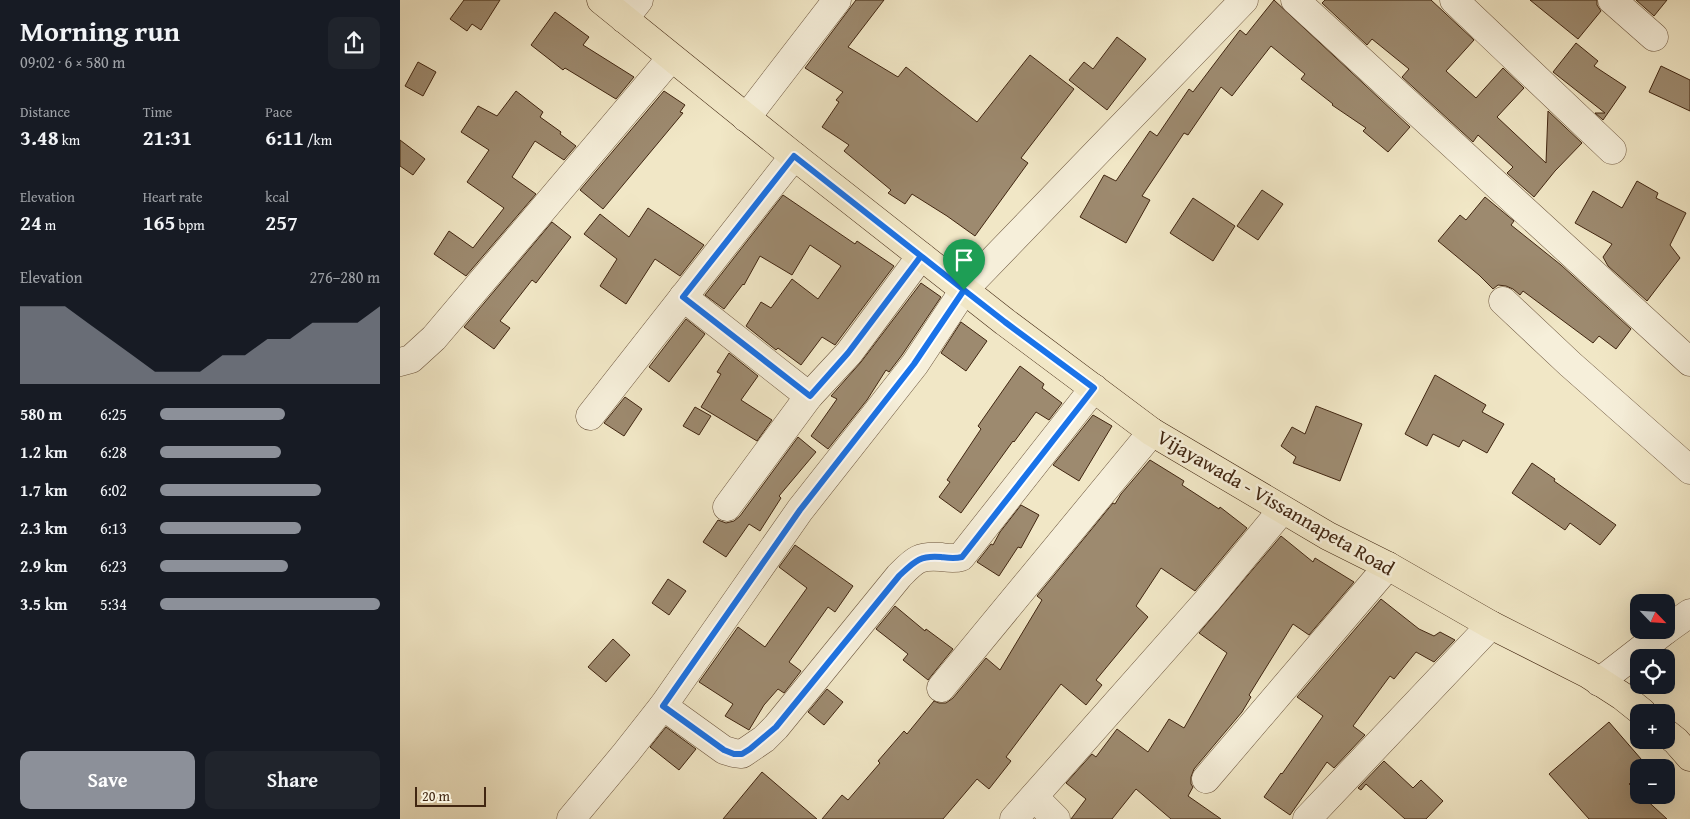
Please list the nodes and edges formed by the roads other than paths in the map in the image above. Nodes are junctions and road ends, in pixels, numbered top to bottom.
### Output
1 (601, 0) edge
2 (837, 0) edge
3 (1244, 0) edge
4 (1294, 0) edge
5 (1454, 0) edge
6 (1612, 0) edge
7 (632, 9) edge
8 (1654, 37) dead end
9 (671, 58) junction
10 (746, 118) junction
11 (1612, 150) dead end
12 (794, 156) junction
13 (921, 256) junction
14 (964, 290) junction
15 (683, 297) junction
16 (1502, 301) dead end
17 (400, 362) edge
18 (1690, 362) edge
19 (1094, 388) junction
20 (810, 396) junction
21 (590, 416) dead end
22 (1152, 432) junction
23 (1690, 470) edge
24 (727, 507) dead end
25 (1282, 510) junction
26 (1388, 566) junction
27 (1690, 613) edge
28 (1675, 624) edge
29 (1491, 625) junction
30 (1654, 639) edge
31 (1599, 682) junction
32 (941, 688) dead end
33 (1632, 704) edge
34 (663, 706) junction
35 (1675, 740) edge
36 (1690, 756) edge
37 (1206, 779) dead end
38 (1034, 798) junction
39 (571, 819) edge
40 (1014, 819) edge
41 (1056, 819) edge
42 (1307, 819) edge

1 - 7 main road, Vijayawada - Vissannapeta Road
2 - 10 street
3 - 14 street
4 - 18 street
5 - 11 street
6 - 8 street
7 - 9 main road, Vijayawada - Vissannapeta Road
9 - 10 main road, Vijayawada - Vissannapeta Road
9 - 17 street
10 - 12 main road, Vijayawada - Vissannapeta Road
12 - 13 main road, Vijayawada - Vissannapeta Road
12 - 15 street
13 - 14 main road, Vijayawada - Vissannapeta Road
13 - 20 street
14 - 19 main road, Vijayawada - Vissannapeta Road
14 - 34 street
15 - 20 street
15 - 21 street
16 - 23 street
19 - 22 main road, Vijayawada - Vissannapeta Road
19 - 34 street
20 - 24 street
22 - 25 main road, Vijayawada - Vissannapeta Road
22 - 32 street
25 - 26 main road, Vijayawada - Vissannapeta Road
25 - 38 street
26 - 29 main road, Vijayawada - Vissannapeta Road
26 - 37 street
27 - 28 street
29 - 31 main road, Vijayawada - Vissannapeta Road
29 - 42 street
30 - 31 street
31 - 33 main road, Vijayawada - Vissannapeta Road
34 - 39 street
35 - 36 main road
38 - 40 street
38 - 41 street

